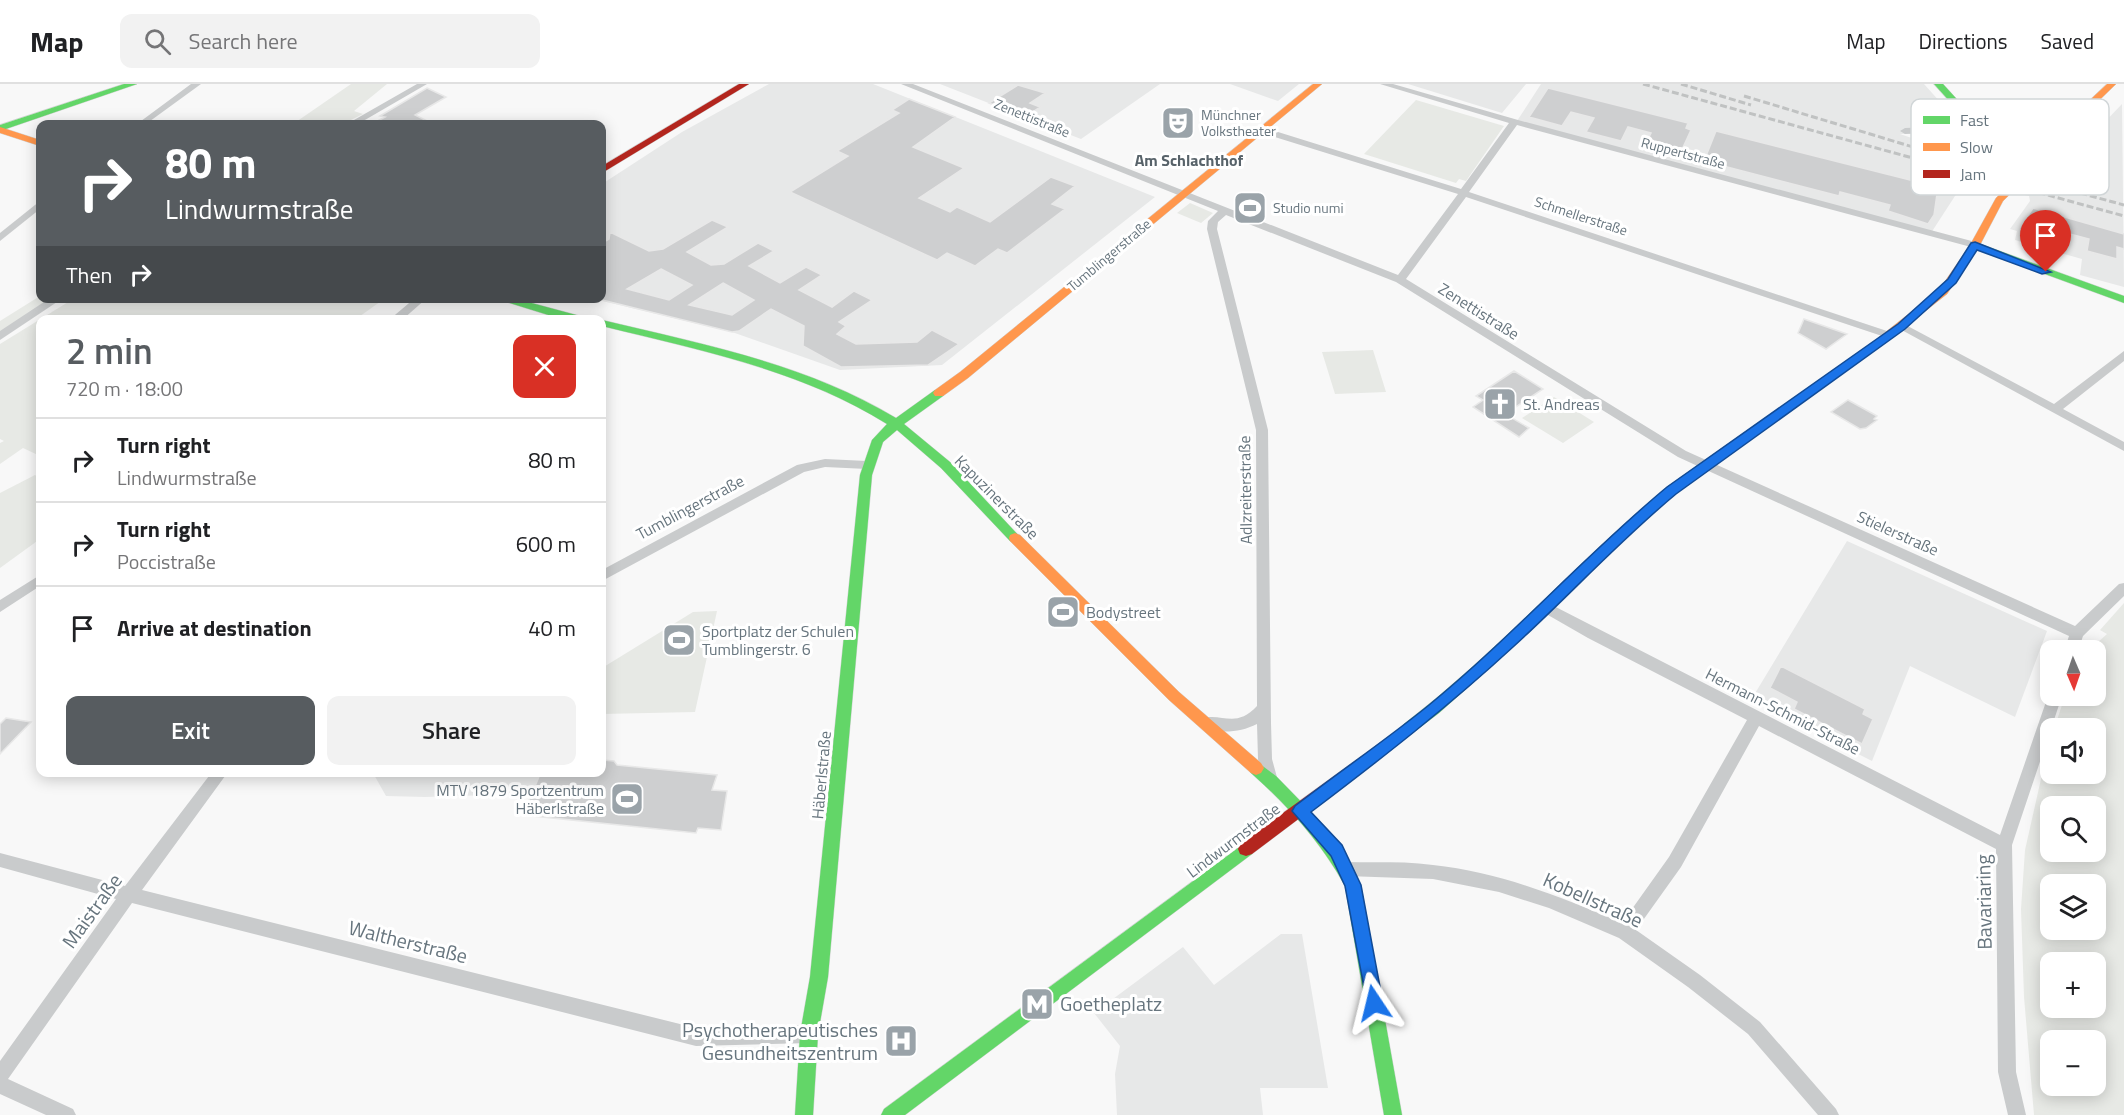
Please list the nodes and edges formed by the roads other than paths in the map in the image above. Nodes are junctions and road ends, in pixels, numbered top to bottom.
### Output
1 (133, 84) edge
2 (197, 84) edge
3 (423, 84) edge
4 (745, 84) edge
5 (905, 84) edge
6 (1318, 84) edge
7 (1384, 84) edge
8 (1938, 84) edge
9 (2112, 84) edge
10 (1953, 99) edge
11 (2096, 99) edge
12 (147, 120) edge
13 (359, 120) edge
14 (1515, 122) junction
15 (0, 129) edge
16 (1262, 130) junction
17 (1905, 131) dead end
18 (1911, 131) edge
19 (36, 142) edge
20 (606, 168) edge
21 (1182, 194) junction
22 (1464, 194) junction
23 (2005, 195) edge
24 (36, 207) edge
25 (1224, 211) junction
26 (0, 238) edge
27 (1975, 245) junction
28 (1400, 280) junction
29 (2124, 300) edge
30 (50, 303) edge
31 (416, 303) edge
32 (514, 303) edge
33 (551, 303) edge
34 (400, 315) edge
35 (550, 315) edge
36 (580, 315) edge
37 (606, 324) edge
38 (1902, 326) junction
39 (1889, 335) junction
40 (0, 336) edge
41 (2124, 355) edge
42 (2055, 410) junction
43 (896, 423) junction
44 (878, 440) joint
45 (2124, 447) edge
46 (867, 465) junction
47 (1704, 466) junction
48 (606, 574) edge
49 (36, 583) edge
50 (2124, 588) edge
51 (1546, 607) junction
52 (0, 608) edge
53 (2077, 633) junction
54 (2075, 640) edge
55 (2052, 706) edge
56 (1265, 707) junction
57 (1756, 718) junction
58 (1202, 722) junction
59 (219, 777) edge
60 (1270, 781) junction
61 (1300, 811) junction
62 (2004, 845) junction
63 (0, 860) edge
64 (1347, 869) junction
65 (129, 894) junction
66 (1624, 932) junction
67 (809, 1034) junction
68 (0, 1076) edge
69 (0, 1085) edge
70 (67, 1115) edge
71 (804, 1115) edge
72 (890, 1115) edge
73 (1393, 1115) edge
74 (1830, 1115) edge
75 (2017, 1115) edge

1 - 15 main road
2 - 12 street
3 - 13 street
4 - 20 main road
5 - 21 street, Zenettistraße
6 - 16 main road, Tumblingerstraße
7 - 14 street, Ruppertstraße
8 - 10 main road
9 - 11 main road, Lindwurmstraße
14 - 22 street
14 - 27 street, Ruppertstraße
15 - 19 main road
16 - 21 main road, Tumblingerstraße
16 - 22 street, Schmellerstraße
17 - 18 street
21 - 25 street, Zenettistraße
21 - 43 main road, Tumblingerstraße
22 - 28 street
22 - 39 street, Schmellerstraße
23 - 27 main road, Lindwurmstraße
24 - 26 street
25 - 28 street, Zenettistraße
25 - 56 street, Adlzreiterstraße
27 - 29 main road
27 - 38 main road, Lindwurmstraße
28 - 47 street, Zenettistraße
30 - 40 street
31 - 34 street
32 - 35 main road
33 - 36 main road
37 - 43 main road, Kapuzinerstraße
38 - 39 main road, Lindwurmstraße
38 - 42 street
39 - 47 main road, Lindwurmstraße
41 - 42 street
42 - 45 street
43 - 44 main road, Tumblingerstraße
43 - 58 main road, Kapuzinerstraße
44 - 46 main road, Häberlstraße
46 - 48 street, Tumblingerstraße
46 - 67 main road, Häberlstraße
47 - 51 main road, Lindwurmstraße
47 - 53 street, Stielerstraße
49 - 52 street
50 - 53 street
51 - 57 street, Hermann-Schmid-Straße
51 - 61 main road, Lindwurmstraße
53 - 54 street
55 - 62 street, Bavariaring
56 - 58 street
56 - 60 street, Adlzreiterstraße
57 - 62 street, Hermann-Schmid-Straße
57 - 66 street
58 - 60 main road, Kapuzinerstraße
59 - 65 street, Maistraße
60 - 61 main road, Kapuzinerstraße
61 - 64 main road, Kapuzinerstraße
61 - 72 main road, Lindwurmstraße
62 - 75 street, Bavariaring
63 - 65 street, Waltherstraße
64 - 66 street, Kobellstraße
64 - 73 main road, Kapuzinerstraße
65 - 67 street, Waltherstraße
65 - 68 street, Maistraße
66 - 74 street, Kobellstraße
67 - 71 main road, Häberlstraße
69 - 70 street

